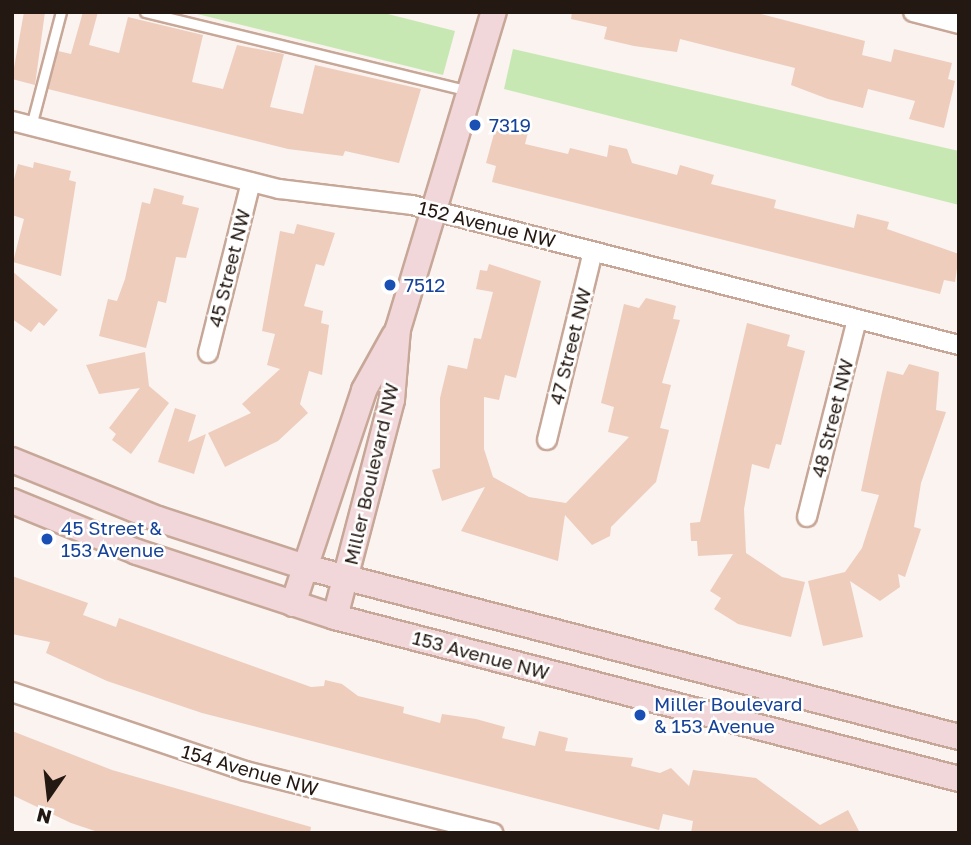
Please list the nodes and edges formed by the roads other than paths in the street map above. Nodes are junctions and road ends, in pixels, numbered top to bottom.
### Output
1 (61, 12) edge
2 (145, 12) edge
3 (494, 12) edge
4 (913, 12) edge
5 (959, 24) edge
6 (470, 92) junction
7 (12, 121) edge
8 (31, 126) junction
9 (251, 182) junction
10 (432, 210) junction
11 (593, 251) junction
12 (857, 319) junction
13 (398, 329) junction
14 (959, 345) edge
15 (208, 353) dead end
16 (547, 440) dead end
17 (12, 460) edge
18 (12, 501) edge
19 (807, 517) dead end
20 (305, 567) junction
21 (346, 577) junction
22 (293, 604) junction
23 (335, 617) junction
24 (12, 692) edge
25 (959, 737) edge
26 (959, 779) edge
27 (487, 832) edge

1 - 8 lane
2 - 6 lane
3 - 6 main road, Miller Boulevard NW
4 - 5 street
6 - 10 main road, Miller Boulevard NW
7 - 8 street, 152 Avenue NW
8 - 9 street, 152 Avenue NW
9 - 10 street, 152 Avenue NW
9 - 15 street, 45 Street NW
10 - 11 street, 152 Avenue NW
10 - 13 main road, Miller Boulevard NW
11 - 12 street, 152 Avenue NW
11 - 16 street, 47 Street NW
12 - 14 street, 152 Avenue NW
12 - 19 street, 48 Street NW
13 - 20 main road, Miller Boulevard NW
13 - 21 main road, Miller Boulevard NW
17 - 20 main road
18 - 22 main road, 153 Avenue NW
20 - 21 main road
20 - 22 main road, Miller Boulevard NW
21 - 23 main road, Miller Boulevard NW
21 - 25 main road
22 - 23 main road, 153 Avenue NW
23 - 26 main road, 153 Avenue NW
24 - 27 street, 154 Avenue NW

